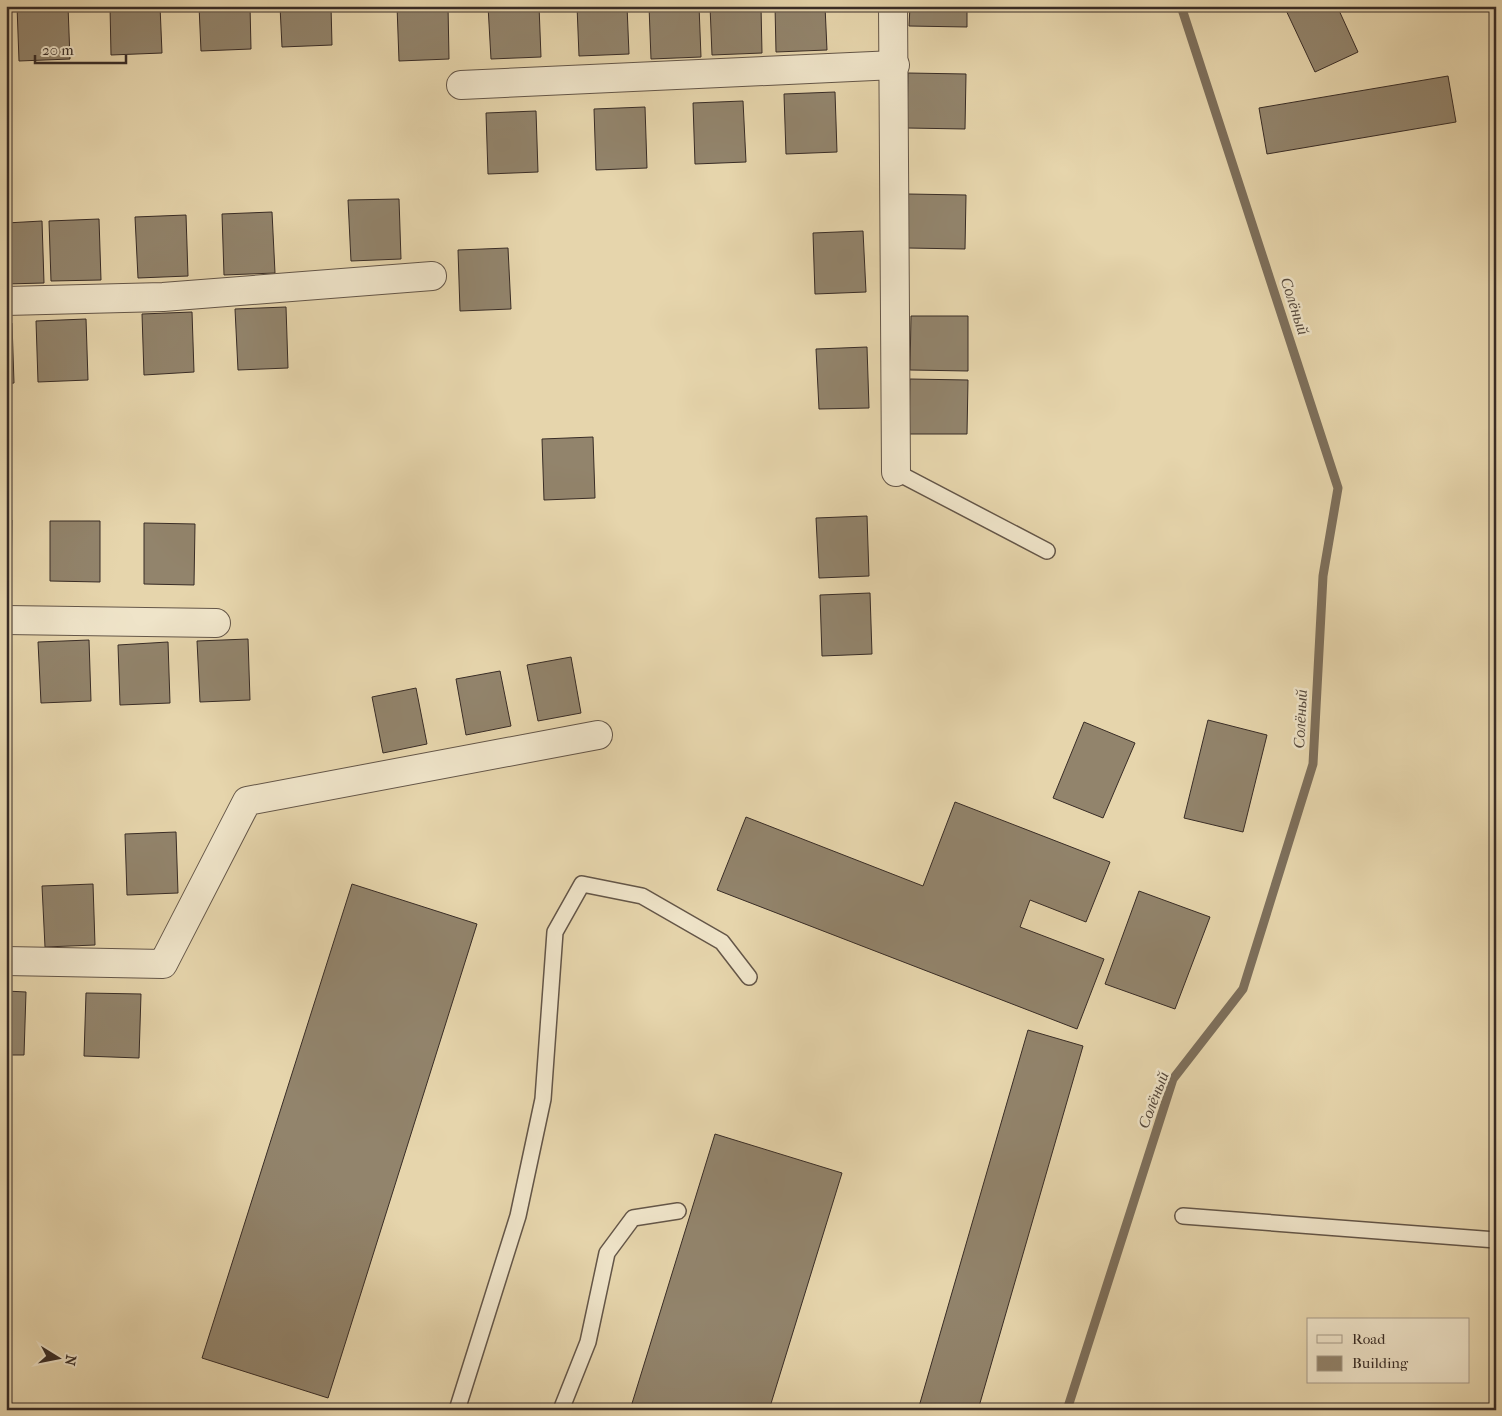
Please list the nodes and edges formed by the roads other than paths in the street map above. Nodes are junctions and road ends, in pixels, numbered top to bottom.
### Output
1 (893, 6) edge
2 (895, 65) junction
3 (461, 85) dead end
4 (432, 276) dead end
5 (6, 301) edge
6 (896, 472) joint
7 (1047, 551) dead end
8 (6, 620) edge
9 (216, 623) dead end
10 (598, 735) dead end
11 (6, 961) edge
12 (749, 977) dead end
13 (678, 1211) dead end
14 (1183, 1216) dead end
15 (1496, 1240) edge
16 (457, 1410) edge
17 (561, 1410) edge

1 - 2 street
2 - 3 street
2 - 6 street
4 - 5 street
6 - 7 lane
8 - 9 street
10 - 11 street
12 - 16 lane
13 - 17 lane
14 - 15 lane

